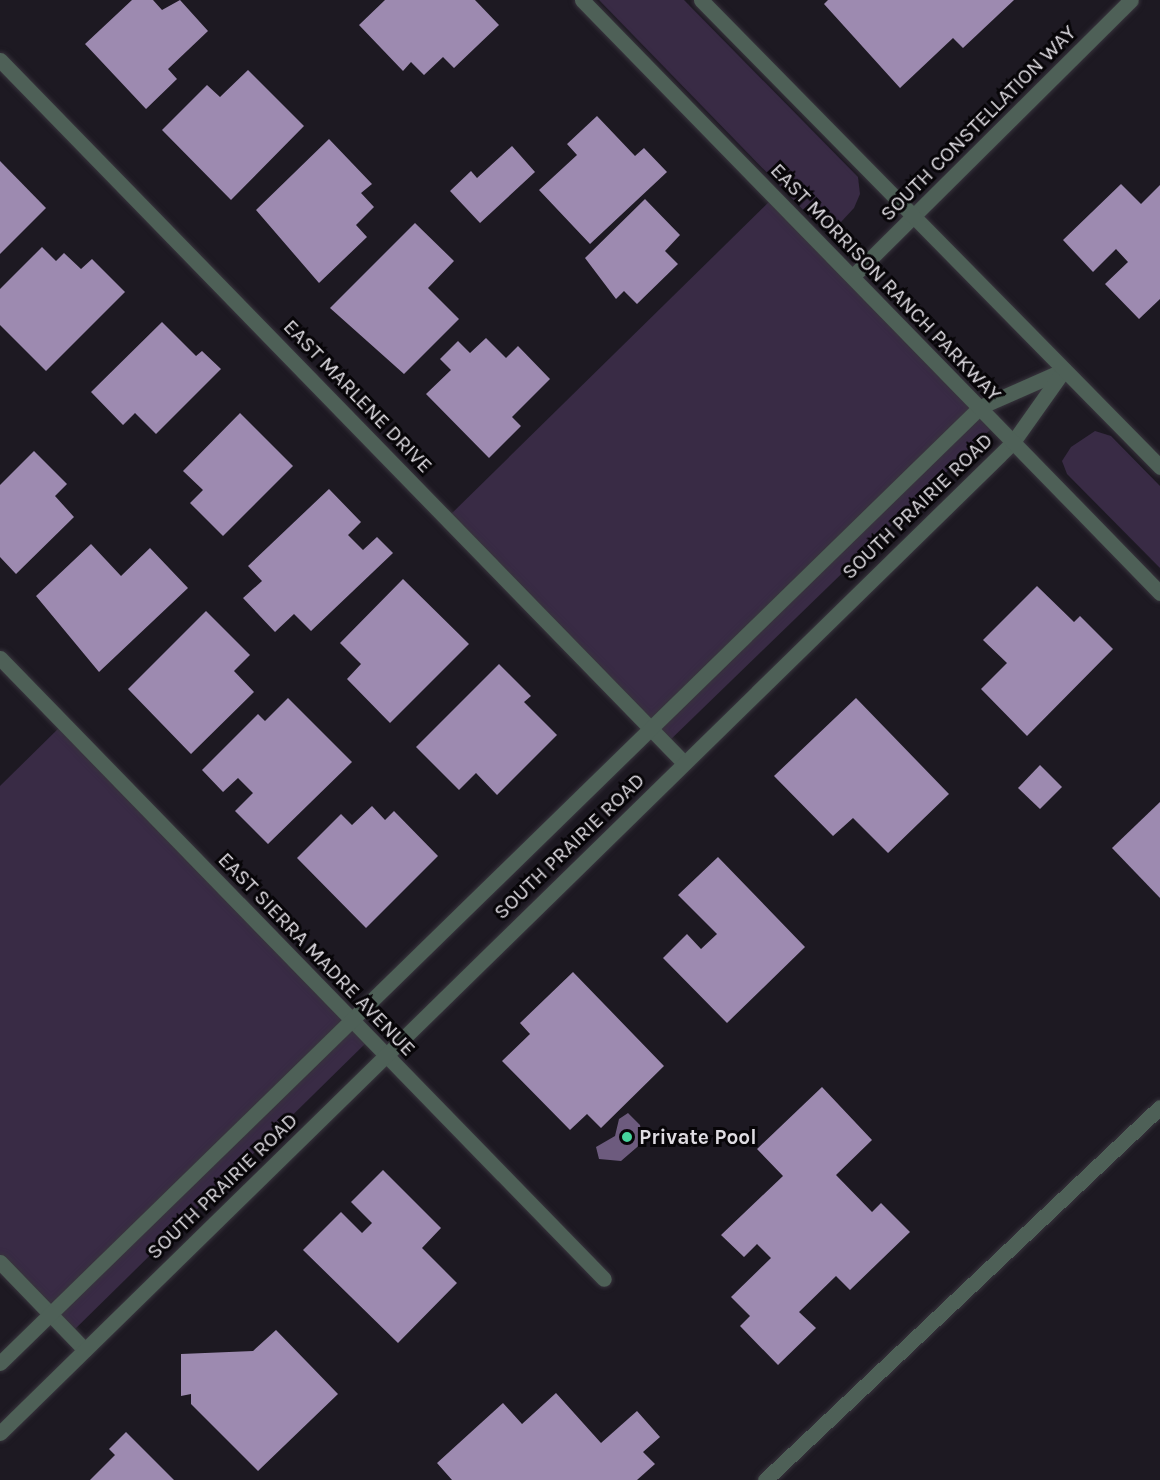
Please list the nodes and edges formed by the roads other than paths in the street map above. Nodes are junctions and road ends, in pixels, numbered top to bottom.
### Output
1 (582, 0) edge
2 (701, 0) edge
3 (1131, 0) edge
4 (0, 60) edge
5 (913, 216) junction
6 (854, 275) junction
7 (1064, 370) junction
8 (980, 407) junction
9 (1013, 442) junction
10 (1160, 467) edge
11 (1160, 593) edge
12 (0, 658) edge
13 (650, 725) junction
14 (684, 763) junction
15 (353, 1021) junction
16 (386, 1055) junction
17 (1160, 1107) edge
18 (0, 1262) edge
19 (604, 1279) dead end
20 (50, 1314) junction
21 (85, 1350) junction
22 (0, 1364) edge
23 (0, 1433) edge
24 (765, 1480) edge

1 - 6 street, EAST MORRISON RANCH PARKWAY
2 - 5 street
3 - 5 street, SOUTH CONSTELLATION WAY
4 - 13 street, EAST MARLENE DRIVE
5 - 6 street, SOUTH CONSTELLATION WAY
5 - 7 street
6 - 8 street, EAST MORRISON RANCH PARKWAY
7 - 8 street, SOUTH PRAIRIE ROAD
7 - 9 street, SOUTH PRAIRIE ROAD
7 - 10 street
8 - 9 street, EAST MORRISON RANCH PARKWAY
8 - 13 street, SOUTH PRAIRIE ROAD
9 - 11 street, EAST MORRISON RANCH PARKWAY
9 - 14 street, SOUTH PRAIRIE ROAD
12 - 15 street, EAST SIERRA MADRE AVENUE
13 - 14 street, EAST MARLENE DRIVE
13 - 15 street, SOUTH PRAIRIE ROAD
14 - 16 street, SOUTH PRAIRIE ROAD
15 - 16 street, EAST SIERRA MADRE AVENUE
15 - 20 street, SOUTH PRAIRIE ROAD
16 - 19 street, EAST SIERRA MADRE AVENUE
16 - 21 street, SOUTH PRAIRIE ROAD
17 - 24 street
18 - 20 street
20 - 21 street
20 - 22 street, SOUTH PRAIRIE ROAD
21 - 23 street, SOUTH PRAIRIE ROAD

